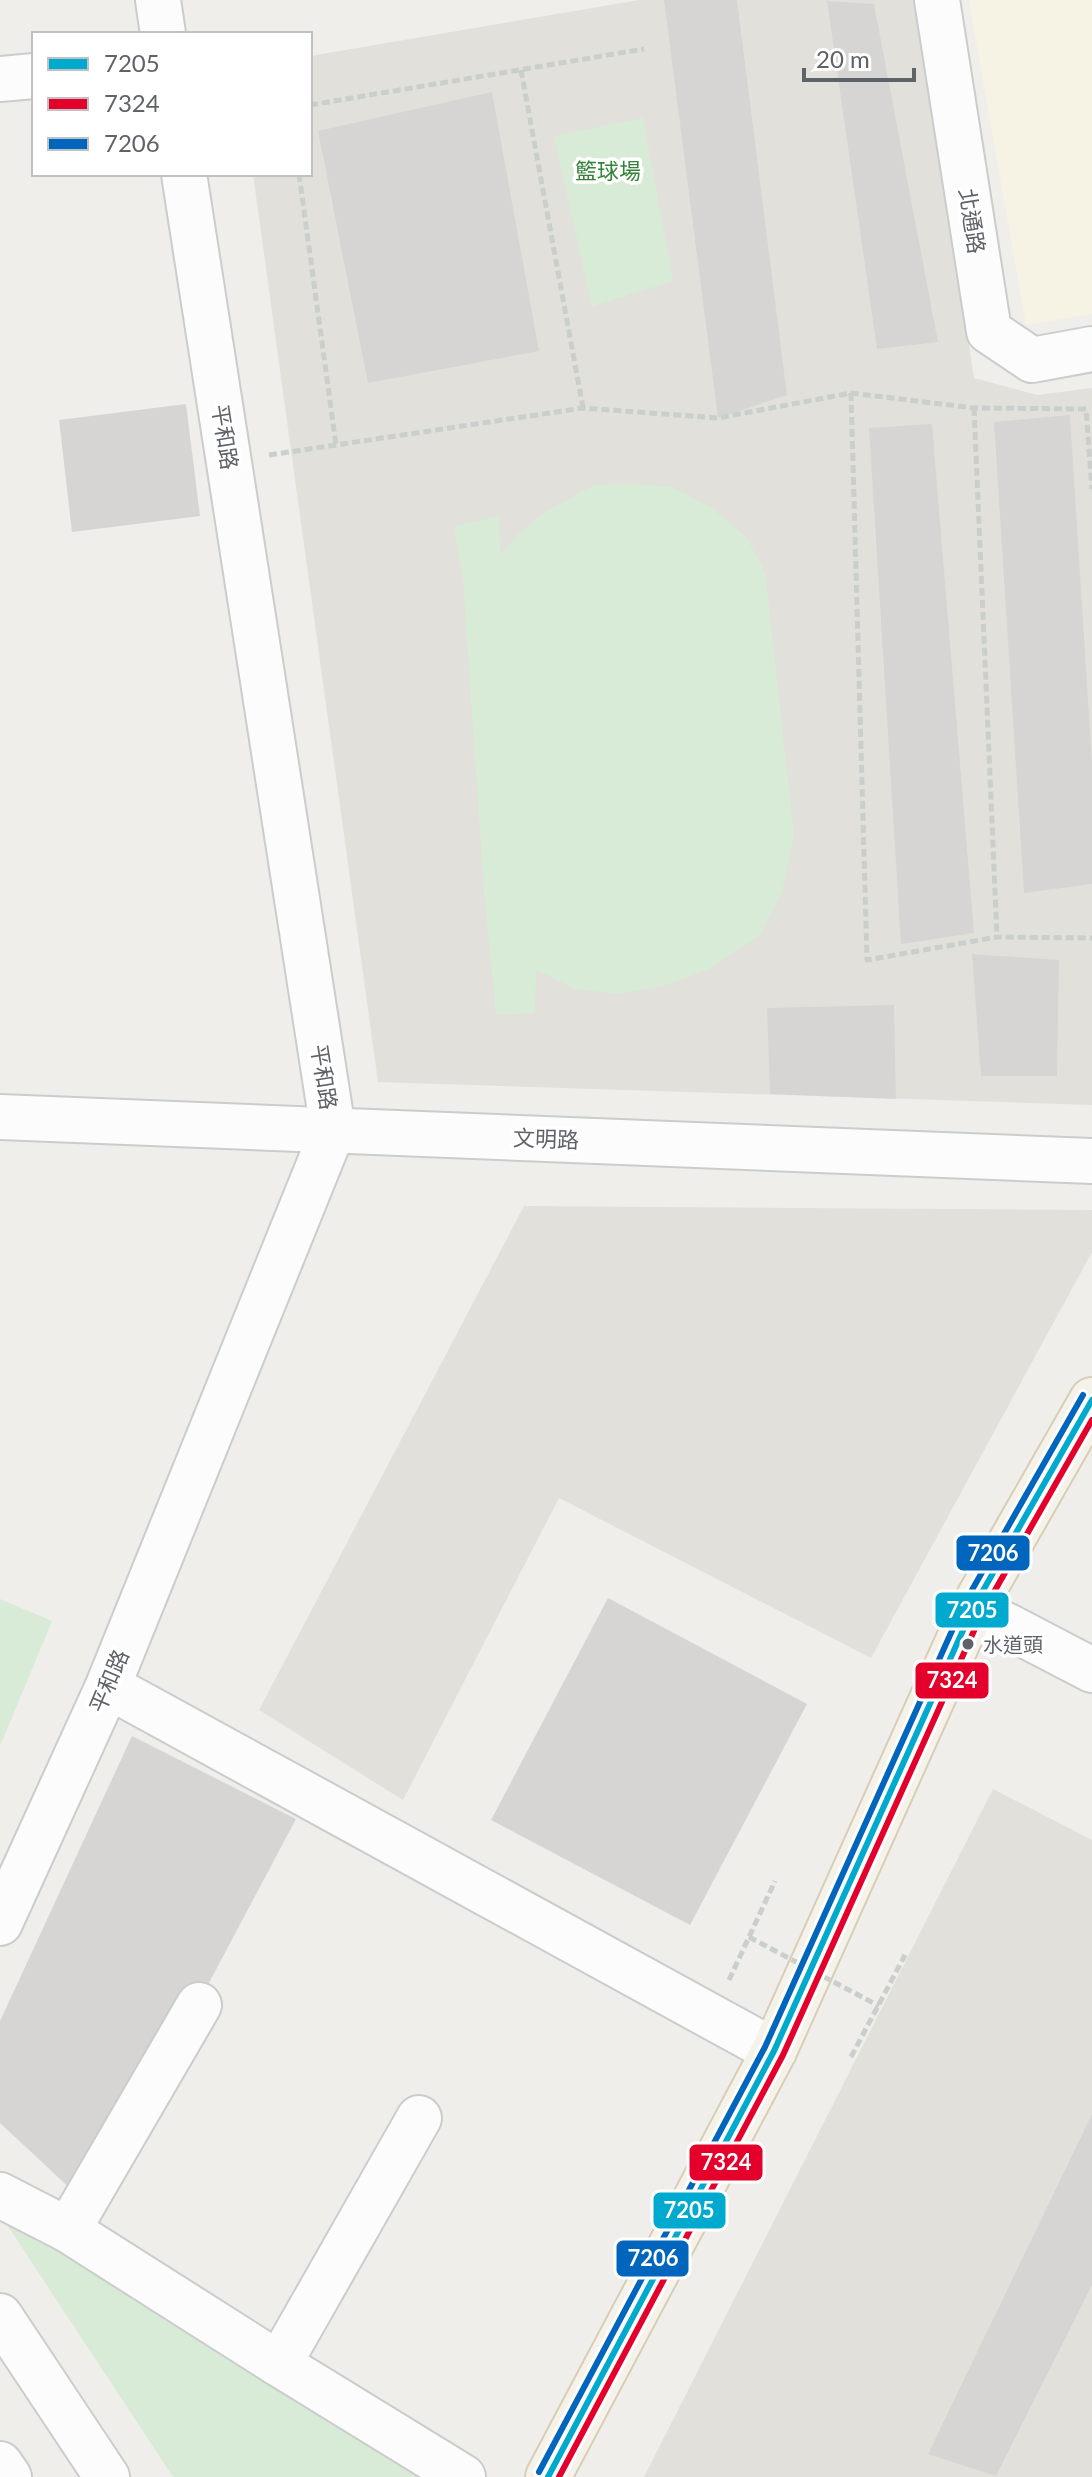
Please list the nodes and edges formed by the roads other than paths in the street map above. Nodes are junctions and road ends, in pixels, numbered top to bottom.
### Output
1 (158, 0) edge
2 (937, 0) edge
3 (163, 32) edge
4 (32, 76) edge
5 (0, 79) edge
6 (184, 176) edge
7 (1092, 349) edge
8 (0, 1117) edge
9 (333, 1130) junction
10 (1092, 1161) edge
11 (1092, 1400) edge
12 (973, 1608) junction
13 (1092, 1670) edge
14 (108, 1686) junction
15 (0, 1923) edge
16 (199, 2005) dead end
17 (774, 2051) junction
18 (419, 2118) dead end
19 (0, 2195) edge
20 (68, 2230) junction
21 (0, 2316) edge
22 (279, 2364) junction
23 (0, 2464) edge
24 (9, 2477) edge
25 (107, 2477) edge
26 (463, 2477) edge
27 (548, 2477) edge

1 - 3 street
2 - 7 street, 北通路
4 - 5 street
6 - 9 street, 平和路
8 - 9 street, 文明路
9 - 10 street, 文明路
9 - 14 street, 平和路
11 - 12 main road
12 - 13 street
12 - 17 main road
14 - 15 street, 平和路
14 - 17 street
16 - 20 street
17 - 27 main road
18 - 22 street
19 - 20 street
20 - 22 street
21 - 25 street
22 - 26 street
23 - 24 street

